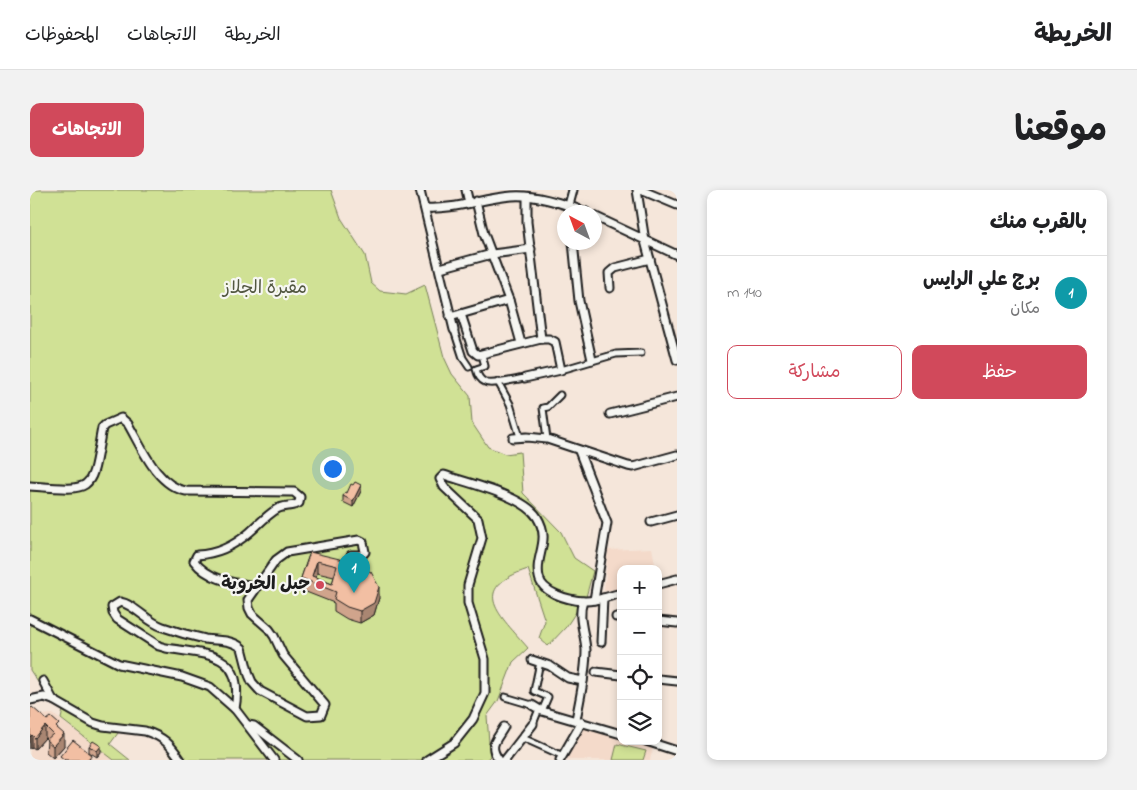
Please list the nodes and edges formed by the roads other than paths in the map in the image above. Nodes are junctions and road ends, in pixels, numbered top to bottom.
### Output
1 (420, 190) edge
2 (466, 190) edge
3 (573, 190) edge
4 (637, 190) edge
5 (641, 190) edge
6 (512, 193) edge
7 (527, 197) junction
8 (473, 202) junction
9 (570, 205) edge
10 (677, 205) edge
11 (557, 206) edge
12 (425, 208) junction
13 (602, 220) edge
14 (645, 241) junction
15 (531, 249) junction
16 (574, 250) edge
17 (492, 254) junction
18 (677, 255) edge
19 (650, 259) junction
20 (440, 268) junction
21 (610, 288) dead end
22 (509, 300) junction
23 (461, 314) junction
24 (450, 317) junction
25 (454, 330) joint
26 (541, 338) junction
27 (521, 343) junction
28 (675, 343) edge
29 (640, 353) dead end
30 (482, 355) junction
31 (592, 360) junction
32 (677, 360) edge
33 (469, 367) dead end
34 (561, 370) junction
35 (525, 378) joint
36 (498, 382) junction
37 (560, 395) dead end
38 (677, 397) edge
39 (610, 414) dead end
40 (516, 438) joint
41 (547, 439) junction
42 (578, 450) junction
43 (677, 455) edge
44 (30, 486) edge
45 (677, 515) edge
46 (652, 522) dead end
47 (351, 555) dead end
48 (677, 579) edge
49 (662, 583) edge
50 (258, 586) junction
51 (617, 594) edge
52 (603, 598) junction
53 (594, 600) junction
54 (583, 601) junction
55 (30, 619) edge
56 (662, 621) edge
57 (677, 623) edge
58 (600, 642) dead end
59 (532, 660) dead end
60 (540, 662) junction
61 (596, 672) dead end
62 (617, 675) edge
63 (662, 679) edge
64 (43, 681) dead end
65 (583, 681) junction
66 (677, 681) edge
67 (506, 697) dead end
68 (30, 700) edge
69 (53, 700) junction
70 (532, 705) joint
71 (235, 709) junction
72 (541, 710) junction
73 (579, 721) junction
74 (532, 724) joint
75 (247, 725) junction
76 (504, 727) dead end
77 (617, 733) edge
78 (522, 738) junction
79 (658, 745) edge
80 (677, 751) edge
81 (562, 758) edge
82 (181, 760) edge
83 (274, 760) edge
84 (298, 760) edge
85 (428, 760) edge
86 (500, 760) edge
87 (505, 760) edge

1 - 12 street
2 - 8 street
3 - 9 street
4 - 14 street
5 - 10 street
6 - 7 street
6 - 8 street
7 - 11 street
7 - 15 street
8 - 12 street
8 - 17 street
12 - 20 street
13 - 14 street
14 - 18 street
14 - 19 street
15 - 17 street
15 - 26 street
16 - 31 street
17 - 20 street
17 - 22 street
19 - 21 street
19 - 28 street
20 - 24 street
22 - 23 street
22 - 27 street
23 - 24 street
23 - 30 street
24 - 25 street
25 - 33 street
26 - 27 street
26 - 34 street
27 - 30 street
28 - 32 street
29 - 31 street
30 - 36 street
31 - 34 street
34 - 35 street
35 - 36 street
36 - 40 street
37 - 41 street
38 - 39 street
40 - 41 street
41 - 42 street
42 - 43 street
42 - 53 street
44 - 50 street
45 - 46 street
47 - 50 street
48 - 49 street
50 - 71 street
51 - 52 street
52 - 53 street
52 - 58 street
53 - 54 street
54 - 65 street
54 - 85 street
55 - 71 street
56 - 57 street
59 - 60 street
60 - 65 street
60 - 72 street
61 - 62 street
63 - 66 street
64 - 69 street
65 - 73 street
67 - 70 street
68 - 69 street
69 - 82 street
70 - 72 street
71 - 75 street
72 - 73 street
72 - 74 street
73 - 77 street
73 - 81 street
74 - 78 street
75 - 83 street
75 - 84 street
76 - 86 street
78 - 81 street
78 - 87 street
79 - 80 street

